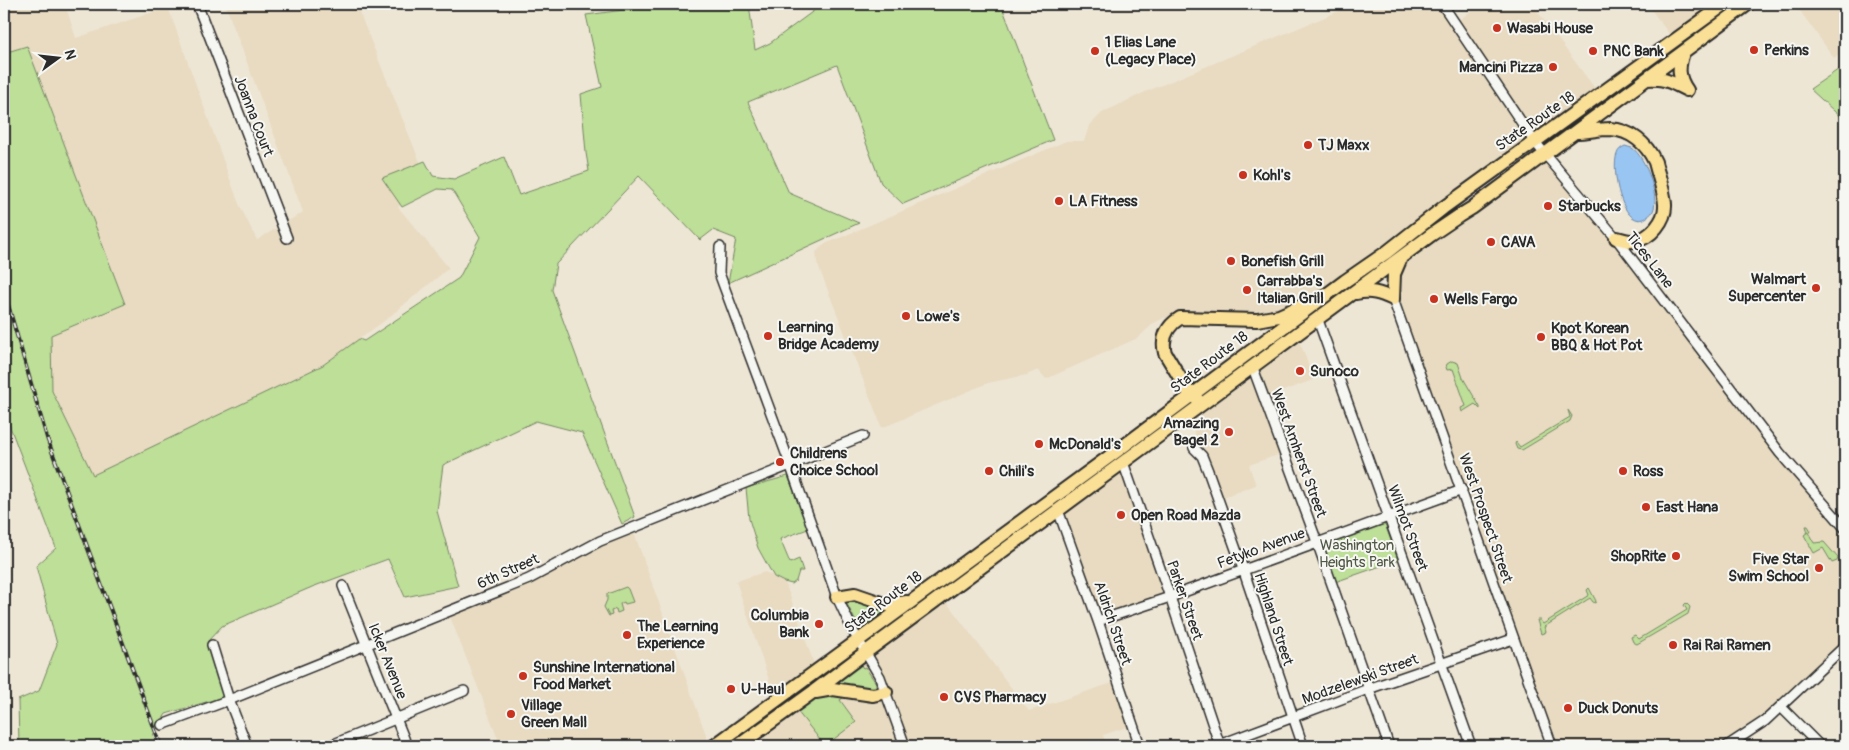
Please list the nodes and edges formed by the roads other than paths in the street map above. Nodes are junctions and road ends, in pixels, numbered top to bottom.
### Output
1 (197, 4) edge
2 (1442, 4) edge
3 (1725, 4) edge
4 (1748, 4) edge
5 (1683, 52) junction
6 (1647, 79) junction
7 (1575, 132) junction
8 (1534, 141) junction
9 (1545, 154) junction
10 (287, 238) dead end
11 (1616, 238) junction
12 (720, 247) dead end
13 (1401, 258) junction
14 (1354, 294) junction
15 (1326, 295) junction
16 (1393, 299) junction
17 (1318, 320) junction
18 (1253, 368) junction
19 (1191, 396) junction
20 (1205, 403) junction
21 (862, 436) dead end
22 (1194, 448) dead end
23 (1123, 462) junction
24 (790, 464) junction
25 (1462, 490) junction
26 (1058, 510) junction
27 (1389, 518) junction
28 (1845, 528) edge
29 (1317, 542) junction
30 (1243, 568) junction
31 (343, 586) dead end
32 (837, 597) junction
33 (1170, 597) junction
34 (912, 600) junction
35 (1098, 620) junction
36 (1513, 639) junction
37 (366, 644) junction
38 (212, 645) dead end
39 (862, 646) junction
40 (1844, 648) edge
41 (1442, 663) junction
42 (1368, 689) junction
43 (464, 691) dead end
44 (814, 692) junction
45 (886, 692) junction
46 (229, 700) junction
47 (1781, 707) junction
48 (396, 719) junction
49 (1292, 719) junction
50 (162, 725) dead end
51 (247, 746) edge
52 (329, 746) edge
53 (407, 746) edge
54 (714, 746) edge
55 (738, 746) edge
56 (905, 746) edge
57 (1140, 746) edge
58 (1219, 746) edge
59 (1303, 746) edge
60 (1389, 746) edge
61 (1471, 746) edge
62 (1552, 746) edge
63 (1727, 746) edge
64 (1820, 746) edge

1 - 10 street, Joanna Court
2 - 8 street, Tices Lane
3 - 8 highway, State Route 18
4 - 5 highway, State Route 18
5 - 6 highway, State Route 18
5 - 6 highway
6 - 7 highway, State Route 18
7 - 9 highway, State Route 18
7 - 11 highway
8 - 9 street, Tices Lane
8 - 15 highway, State Route 18
9 - 11 street, Tices Lane
9 - 13 highway, State Route 18
11 - 28 street, Tices Lane
12 - 24 street
13 - 14 highway, State Route 18
13 - 16 highway
14 - 16 highway
14 - 17 highway, State Route 18
15 - 19 highway, State Route 18
15 - 19 highway
16 - 25 street, West Prospect Street
17 - 18 highway, State Route 18
17 - 27 street, Wilmot Street
18 - 20 highway, State Route 18
18 - 29 street, West Amherst Street
19 - 20 highway
19 - 34 highway, State Route 18
20 - 23 highway, State Route 18
21 - 24 street, 6th Street
22 - 30 street, Highland Street
23 - 26 highway, State Route 18
23 - 33 street, Parker Street
24 - 32 street
24 - 37 street, 6th Street
25 - 27 street, Fetyko Avenue
25 - 36 street, West Prospect Street
26 - 35 street, Aldrich Street
26 - 39 highway, State Route 18
27 - 29 street, Fetyko Avenue
27 - 41 street, Wilmot Street
29 - 30 street, Fetyko Avenue
29 - 42 street, West Amherst Street
30 - 33 street, Fetyko Avenue
30 - 49 street, Highland Street
31 - 37 street, Icker Avenue
32 - 34 highway
32 - 39 street
33 - 35 street, Fetyko Avenue
33 - 58 street, Parker Street
34 - 39 highway, State Route 18
35 - 57 street, Aldrich Street
36 - 41 street, Modzelewski Street
36 - 62 street, West Prospect Street
37 - 46 street, 6th Street
37 - 48 street, Icker Avenue
38 - 46 street
39 - 44 highway, State Route 18
39 - 45 street
39 - 54 highway, State Route 18
40 - 47 street
41 - 42 street, Modzelewski Street
41 - 61 street, Wilmot Street
42 - 49 street, Modzelewski Street
42 - 60 street, West Amherst Street
43 - 48 street
44 - 45 highway
44 - 55 highway, State Route 18
45 - 56 street
46 - 50 street, 6th Street
46 - 51 street
47 - 63 street
47 - 64 street
48 - 52 street
48 - 53 street, Icker Avenue
49 - 58 street, Modzelewski Street
49 - 59 street, Highland Street

